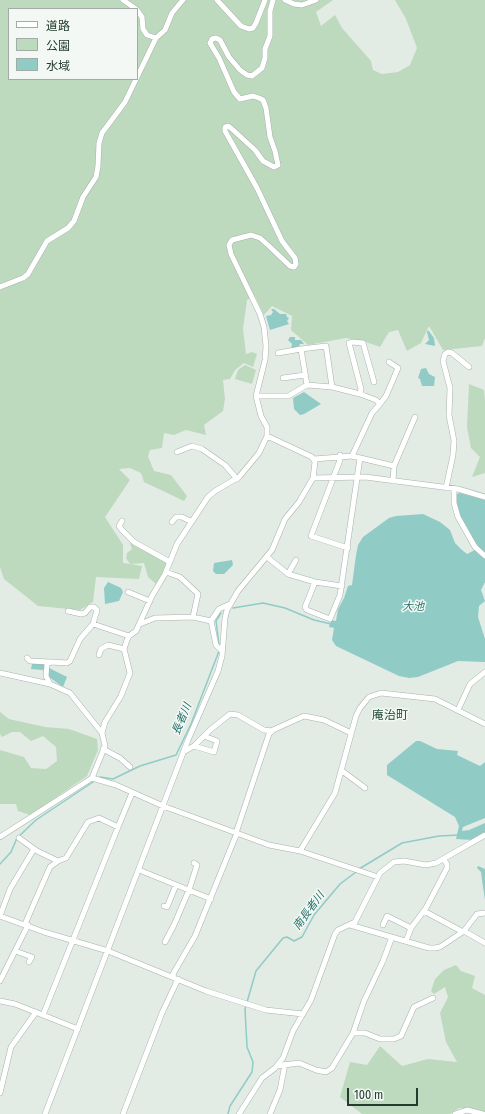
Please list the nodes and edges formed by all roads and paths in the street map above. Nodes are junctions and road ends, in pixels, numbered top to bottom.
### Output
1 (123, 0) edge
2 (183, 0) edge
3 (217, 0) edge
4 (265, 0) edge
5 (273, 0) edge
6 (285, 0) edge
7 (316, 0) edge
8 (135, 8) edge
9 (138, 11) edge
10 (156, 38) junction
11 (138, 75) edge
12 (136, 80) edge
13 (0, 287) edge
14 (301, 350) junction
15 (278, 353) dead end
16 (389, 362) dead end
17 (469, 367) dead end
18 (305, 375) junction
19 (283, 378) dead end
20 (374, 382) dead end
21 (307, 385) junction
22 (332, 387) junction
23 (360, 394) junction
24 (256, 396) junction
25 (380, 404) junction
26 (415, 417) dead end
27 (267, 436) junction
28 (177, 452) dead end
29 (340, 456) junction
30 (352, 456) junction
31 (360, 458) junction
32 (314, 459) junction
33 (394, 466) junction
34 (357, 477) junction
35 (313, 478) junction
36 (333, 478) junction
37 (237, 479) junction
38 (393, 481) junction
39 (446, 488) junction
40 (454, 489) junction
41 (485, 497) edge
42 (122, 521) dead end
43 (172, 522) dead end
44 (192, 522) junction
45 (348, 548) junction
46 (485, 556) edge
47 (267, 557) junction
48 (296, 560) dead end
49 (170, 562) junction
50 (166, 572) junction
51 (288, 574) junction
52 (314, 582) junction
53 (342, 586) junction
54 (128, 592) dead end
55 (150, 601) junction
56 (230, 604) junction
57 (68, 611) dead end
58 (193, 617) junction
59 (212, 621) junction
60 (93, 624) junction
61 (140, 624) junction
62 (129, 636) junction
63 (124, 649) junction
64 (220, 651) junction
65 (99, 655) dead end
66 (27, 658) dead end
67 (51, 662) junction
68 (485, 672) edge
69 (0, 673) edge
70 (50, 684) junction
71 (458, 710) junction
72 (485, 724) edge
73 (272, 731) junction
74 (102, 733) junction
75 (351, 733) junction
76 (204, 736) junction
77 (194, 746) junction
78 (103, 749) junction
79 (183, 752) junction
80 (130, 767) dead end
81 (341, 770) junction
82 (92, 778) junction
83 (365, 788) dead end
84 (132, 793) junction
85 (163, 806) junction
86 (118, 827) junction
87 (237, 833) junction
88 (485, 835) edge
89 (0, 837) edge
90 (18, 838) dead end
91 (34, 849) junction
92 (300, 851) junction
93 (444, 860) junction
94 (58, 861) junction
95 (194, 863) dead end
96 (139, 870) junction
97 (378, 878) junction
98 (176, 885) junction
99 (189, 890) junction
100 (211, 899) junction
101 (164, 906) dead end
102 (424, 911) junction
103 (485, 912) edge
104 (0, 916) edge
105 (26, 925) junction
106 (350, 925) junction
107 (382, 925) dead end
108 (411, 928) junction
109 (463, 931) junction
110 (392, 937) junction
111 (72, 940) junction
112 (406, 941) junction
113 (165, 942) dead end
114 (485, 943) edge
115 (16, 951) junction
116 (108, 951) junction
117 (29, 962) dead end
118 (176, 978) junction
119 (0, 981) edge
120 (433, 998) dead end
121 (0, 1001) edge
122 (36, 1012) junction
123 (303, 1014) junction
124 (44, 1015) junction
125 (78, 1029) junction
126 (353, 1033) junction
127 (285, 1064) junction
128 (277, 1066) junction
129 (0, 1093) edge
130 (45, 1114) edge
131 (123, 1114) edge
132 (239, 1114) edge
133 (270, 1114) edge
134 (455, 1114) edge
135 (483, 1114) edge

1 - 8 street
2 - 10 street
3 - 4 street
5 - 24 street
6 - 7 street
9 - 10 street
10 - 11 street
12 - 13 street
14 - 15 street
14 - 18 street
14 - 22 street
16 - 25 street
17 - 39 street
18 - 19 street
18 - 21 street
20 - 23 street
21 - 22 street
21 - 24 street
22 - 23 street
23 - 25 street
24 - 27 street
25 - 30 street
26 - 33 street
27 - 32 street
27 - 37 street
28 - 37 street
29 - 30 street
29 - 32 street
29 - 36 street
30 - 31 street
31 - 33 street
31 - 34 street
32 - 35 street
33 - 38 street
34 - 36 street
34 - 38 street
34 - 45 street
35 - 36 street
35 - 47 street
36 - 45 street
37 - 44 street
38 - 39 street
39 - 40 street
40 - 41 street
40 - 46 street
42 - 49 street
43 - 44 street
44 - 49 street
45 - 53 street
47 - 51 street
47 - 56 street
48 - 51 street
49 - 50 street
50 - 55 street
50 - 58 street
51 - 52 street
52 - 53 street
52 - 53 street
54 - 55 street
55 - 61 street
56 - 59 street
56 - 64 street
57 - 60 street
58 - 59 street
58 - 61 street
59 - 64 street
60 - 62 street
60 - 67 street
61 - 62 street
62 - 63 street
63 - 65 street
63 - 74 street
64 - 79 street
66 - 67 street
67 - 70 street
68 - 71 street
69 - 70 street
70 - 74 street
71 - 72 street
71 - 75 street
73 - 75 street
73 - 76 street
73 - 87 street
74 - 78 street
75 - 81 street
76 - 77 street
76 - 77 street
77 - 79 street
78 - 80 street
78 - 82 street
79 - 85 street
81 - 83 street
81 - 92 street
82 - 84 street
82 - 89 street
84 - 85 street
84 - 86 street
85 - 87 street
85 - 96 street
86 - 94 street
86 - 111 street
87 - 92 street
87 - 100 street
88 - 93 street
90 - 91 street
91 - 94 street
91 - 104 street
92 - 97 street
93 - 97 street
93 - 102 street
94 - 105 street
95 - 99 street
96 - 98 street
96 - 116 street
97 - 106 street
98 - 99 street
98 - 101 street
99 - 100 street
99 - 113 street
100 - 118 street
102 - 108 street
102 - 109 street
103 - 109 street
104 - 105 street
105 - 111 street
105 - 115 street
106 - 110 street
106 - 123 street
107 - 108 street
108 - 112 street
109 - 112 street
109 - 114 street
110 - 112 street
110 - 126 street
111 - 116 street
111 - 124 street
115 - 117 street
115 - 119 street
116 - 118 street
116 - 125 street
118 - 123 street
118 - 131 street
120 - 126 street
121 - 122 street
122 - 124 street
122 - 129 street
123 - 128 street
124 - 125 street
125 - 130 street
126 - 127 street
127 - 128 street
127 - 133 street
128 - 132 street
134 - 135 street

